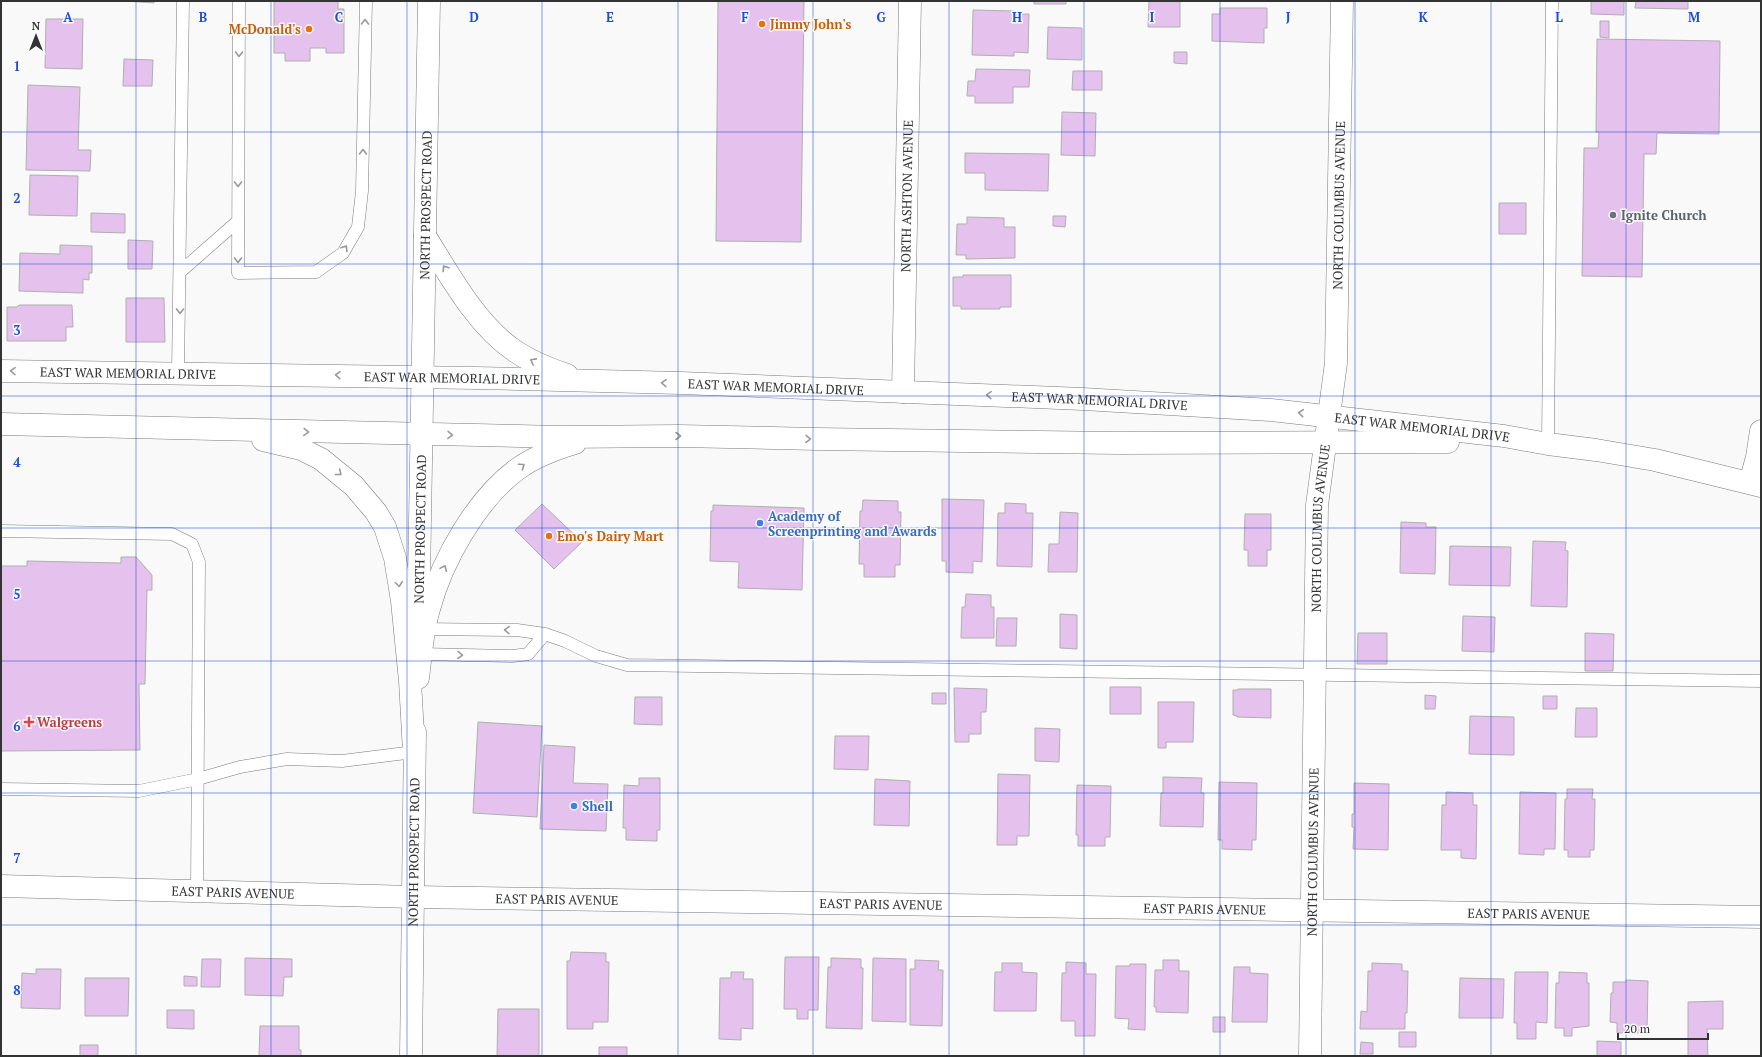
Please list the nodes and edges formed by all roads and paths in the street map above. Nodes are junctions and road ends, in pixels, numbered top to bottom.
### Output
1 (183, 1) edge
2 (239, 1) edge
3 (366, 1) edge
4 (429, 1) edge
5 (910, 1) edge
6 (1342, 1) edge
7 (1552, 1) edge
8 (238, 221) junction
9 (425, 236) junction
10 (180, 272) junction
11 (1, 370) edge
12 (178, 373) junction
13 (422, 377) junction
14 (582, 381) junction
15 (903, 392) junction
16 (1330, 416) junction
17 (8, 424) edge
18 (1761, 431) edge
19 (421, 434) junction
20 (647, 436) junction
21 (1326, 442) junction
22 (1548, 444) junction
23 (1756, 484) edge
24 (1, 531) edge
25 (421, 629) junction
26 (545, 634) junction
27 (421, 654) junction
28 (1315, 674) junction
29 (1761, 681) edge
30 (417, 688) junction
31 (414, 752) junction
32 (198, 779) junction
33 (1, 789) edge
34 (1, 886) edge
35 (197, 891) junction
36 (414, 896) junction
37 (1311, 909) junction
38 (1761, 917) edge
39 (411, 1056) edge
40 (1310, 1056) edge

1 - 10 lane
2 -> 8 lane
8 -> 3 lane
4 - 9 main road, NORTH PROSPECT ROAD
5 - 15 main road, NORTH ASHTON AVENUE
6 - 16 main road, NORTH COLUMBUS AVENUE
7 - 22 lane
8 - 10 lane
9 - 13 main road, NORTH PROSPECT ROAD
14 -> 9 main road
10 -> 12 lane
12 -> 11 main road, EAST WAR MEMORIAL DRIVE
13 -> 12 main road, EAST WAR MEMORIAL DRIVE
13 - 14 main road, EAST WAR MEMORIAL DRIVE
13 - 19 main road, NORTH PROSPECT ROAD
15 -> 14 main road, EAST WAR MEMORIAL DRIVE
16 -> 15 main road, EAST WAR MEMORIAL DRIVE
16 - 21 main road, NORTH COLUMBUS AVENUE
16 - 22 main road, EAST WAR MEMORIAL DRIVE
17 -> 19 main road, EAST WAR MEMORIAL DRIVE
17 -> 31 main road
18 - 23 main road
19 -> 20 main road, EAST WAR MEMORIAL DRIVE
19 - 25 main road, NORTH PROSPECT ROAD
20 -> 21 main road, EAST WAR MEMORIAL DRIVE
25 -> 20 main road
21 - 22 main road, EAST WAR MEMORIAL DRIVE
21 - 28 main road, NORTH COLUMBUS AVENUE
22 - 23 main road, EAST WAR MEMORIAL DRIVE
24 - 32 lane
26 -> 25 lane
25 - 27 main road
25 - 30 main road, NORTH PROSPECT ROAD
27 -> 26 lane
26 - 28 lane
27 - 30 main road
28 - 29 lane
28 - 37 main road, NORTH COLUMBUS AVENUE
30 - 31 main road, NORTH PROSPECT ROAD
31 - 32 lane
31 - 36 main road, NORTH PROSPECT ROAD
32 - 33 lane
32 - 35 lane
34 - 35 main road, EAST PARIS AVENUE
35 - 36 main road, EAST PARIS AVENUE
36 - 37 main road, EAST PARIS AVENUE
36 - 39 main road, NORTH PROSPECT ROAD
37 - 38 main road, EAST PARIS AVENUE
37 - 40 main road, NORTH COLUMBUS AVENUE

